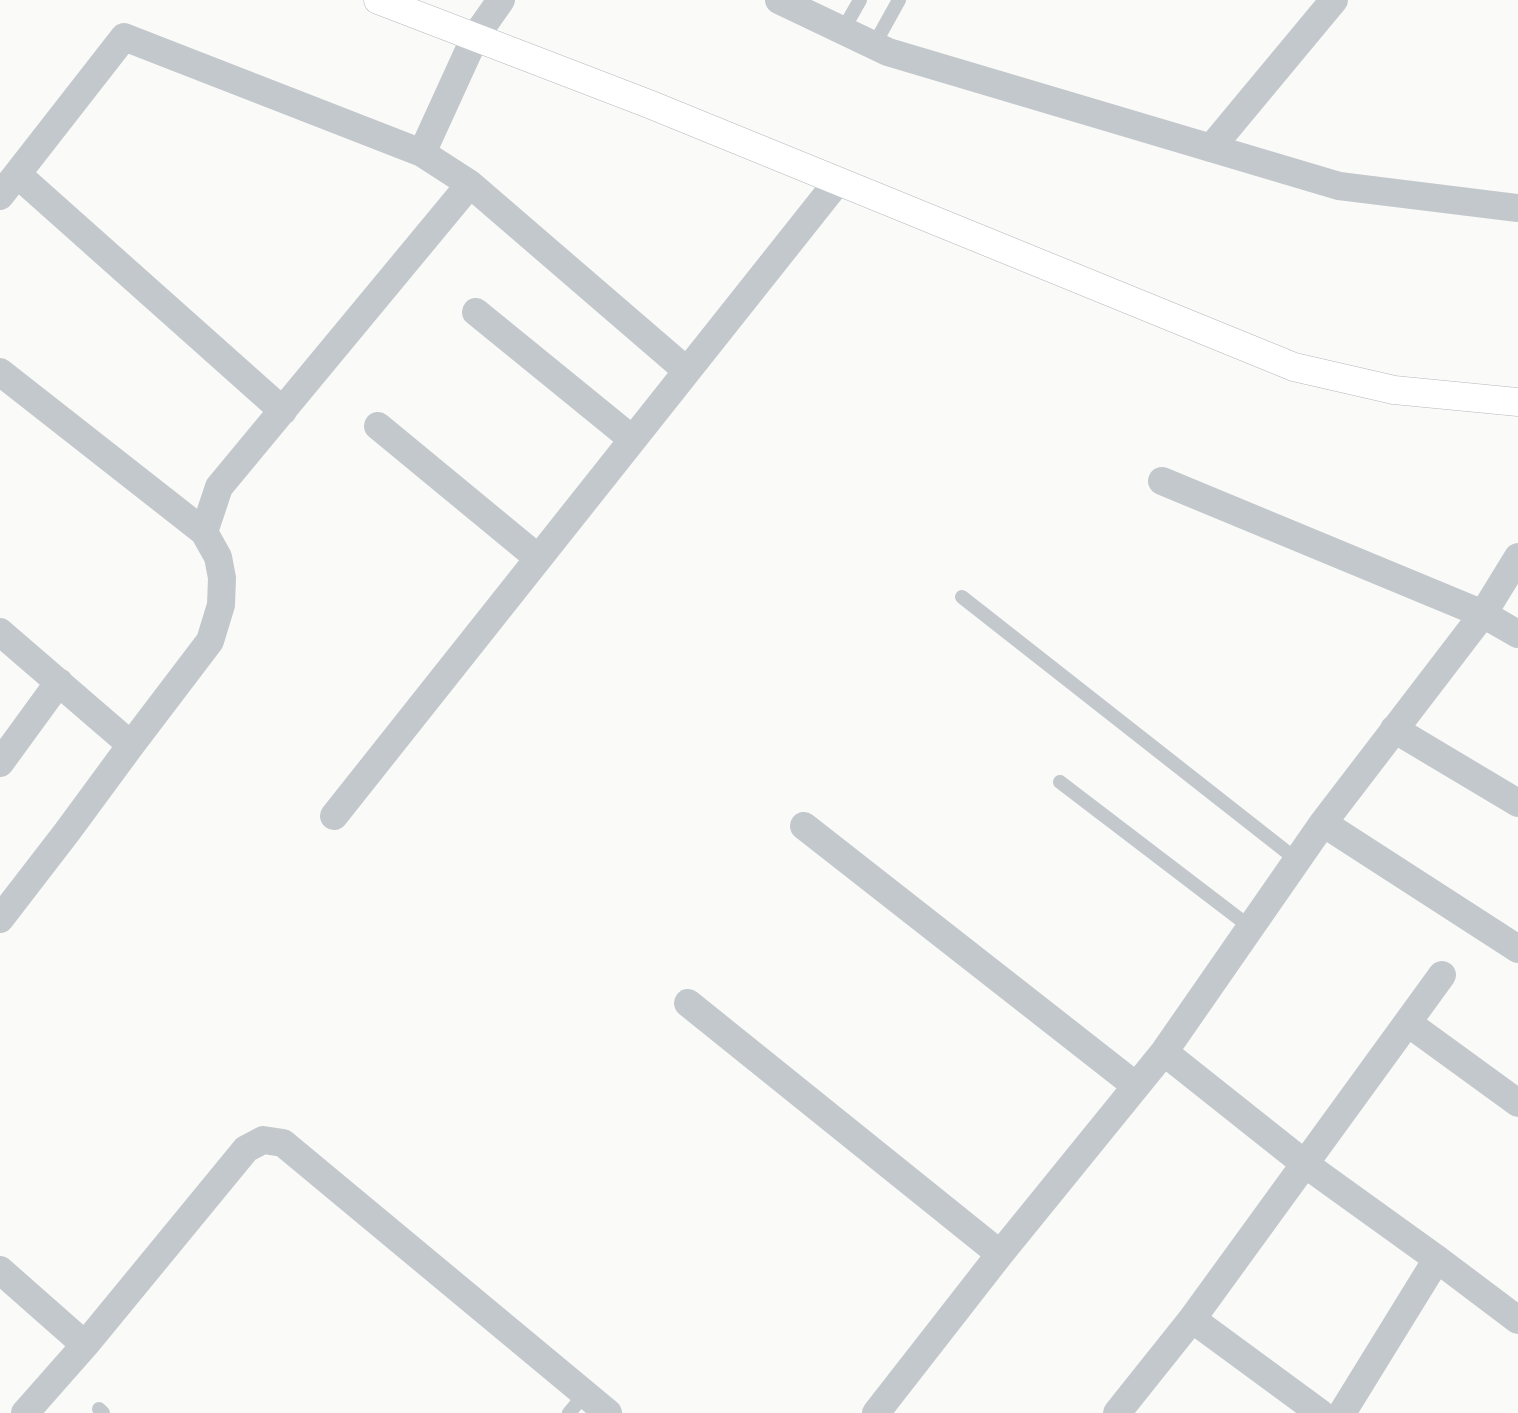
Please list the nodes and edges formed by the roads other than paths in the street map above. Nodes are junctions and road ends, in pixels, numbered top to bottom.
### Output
1 (378, 0) edge
2 (501, 0) edge
3 (779, 0) edge
4 (860, 0) edge
5 (900, 0) edge
6 (1334, 0) edge
7 (843, 30) junction
8 (475, 37) junction
9 (874, 45) junction
10 (1211, 148) junction
11 (422, 153) junction
12 (17, 174) junction
13 (838, 181) junction
14 (470, 184) junction
15 (0, 196) edge
16 (1518, 208) edge
17 (476, 312) dead end
18 (687, 371) junction
19 (0, 372) edge
20 (1518, 401) edge
21 (283, 411) junction
22 (378, 426) dead end
23 (632, 439) junction
24 (1162, 481) dead end
25 (204, 532) junction
26 (1518, 557) edge
27 (538, 558) junction
28 (962, 597) dead end
29 (1482, 614) junction
30 (0, 632) edge
31 (1518, 634) edge
32 (59, 682) junction
33 (1394, 729) junction
34 (131, 745) junction
35 (0, 763) edge
36 (1060, 782) dead end
37 (1518, 803) edge
38 (334, 816) dead end
39 (1323, 823) junction
40 (804, 826) dead end
41 (1297, 860) junction
42 (0, 919) edge
43 (1250, 928) junction
44 (1518, 949) edge
45 (1442, 975) dead end
46 (688, 1003) dead end
47 (1408, 1023) junction
48 (1164, 1052) junction
49 (1136, 1086) junction
50 (1518, 1104) edge
51 (1305, 1164) junction
52 (1000, 1254) junction
53 (1437, 1259) junction
54 (0, 1270) edge
55 (1192, 1319) junction
56 (1518, 1320) edge
57 (85, 1345) junction
58 (577, 1404) edge
59 (25, 1413) edge
60 (608, 1413) edge
61 (876, 1413) edge
62 (1117, 1413) edge
63 (1320, 1413) edge
64 (1342, 1413) edge

1 - 8 highway
2 - 8 street
3 - 7 street
4 - 7 lane
5 - 9 lane
6 - 10 street
7 - 9 street
8 - 11 street
8 - 13 highway
9 - 10 street
10 - 16 street
11 - 12 street
11 - 14 street
12 - 15 street
12 - 21 street
13 - 18 street
13 - 20 highway
14 - 18 street
14 - 21 street
17 - 23 street
18 - 23 street
19 - 25 street
21 - 25 street
22 - 27 street
23 - 27 street
24 - 29 street
25 - 34 street
26 - 29 street
27 - 38 street
28 - 41 lane
29 - 31 street
29 - 33 street
30 - 32 street
32 - 34 street
32 - 35 street
33 - 37 street
33 - 39 street
34 - 42 street
36 - 43 lane
39 - 41 street
39 - 44 street
40 - 49 street
41 - 43 street
43 - 48 street
45 - 47 street
46 - 52 street
47 - 50 street
47 - 51 street
48 - 49 street
48 - 51 street
49 - 52 street
51 - 53 street
51 - 55 street
52 - 61 street
53 - 56 street
53 - 64 street
54 - 57 street
55 - 62 street
55 - 63 street
57 - 58 street
57 - 59 street
58 - 60 street

